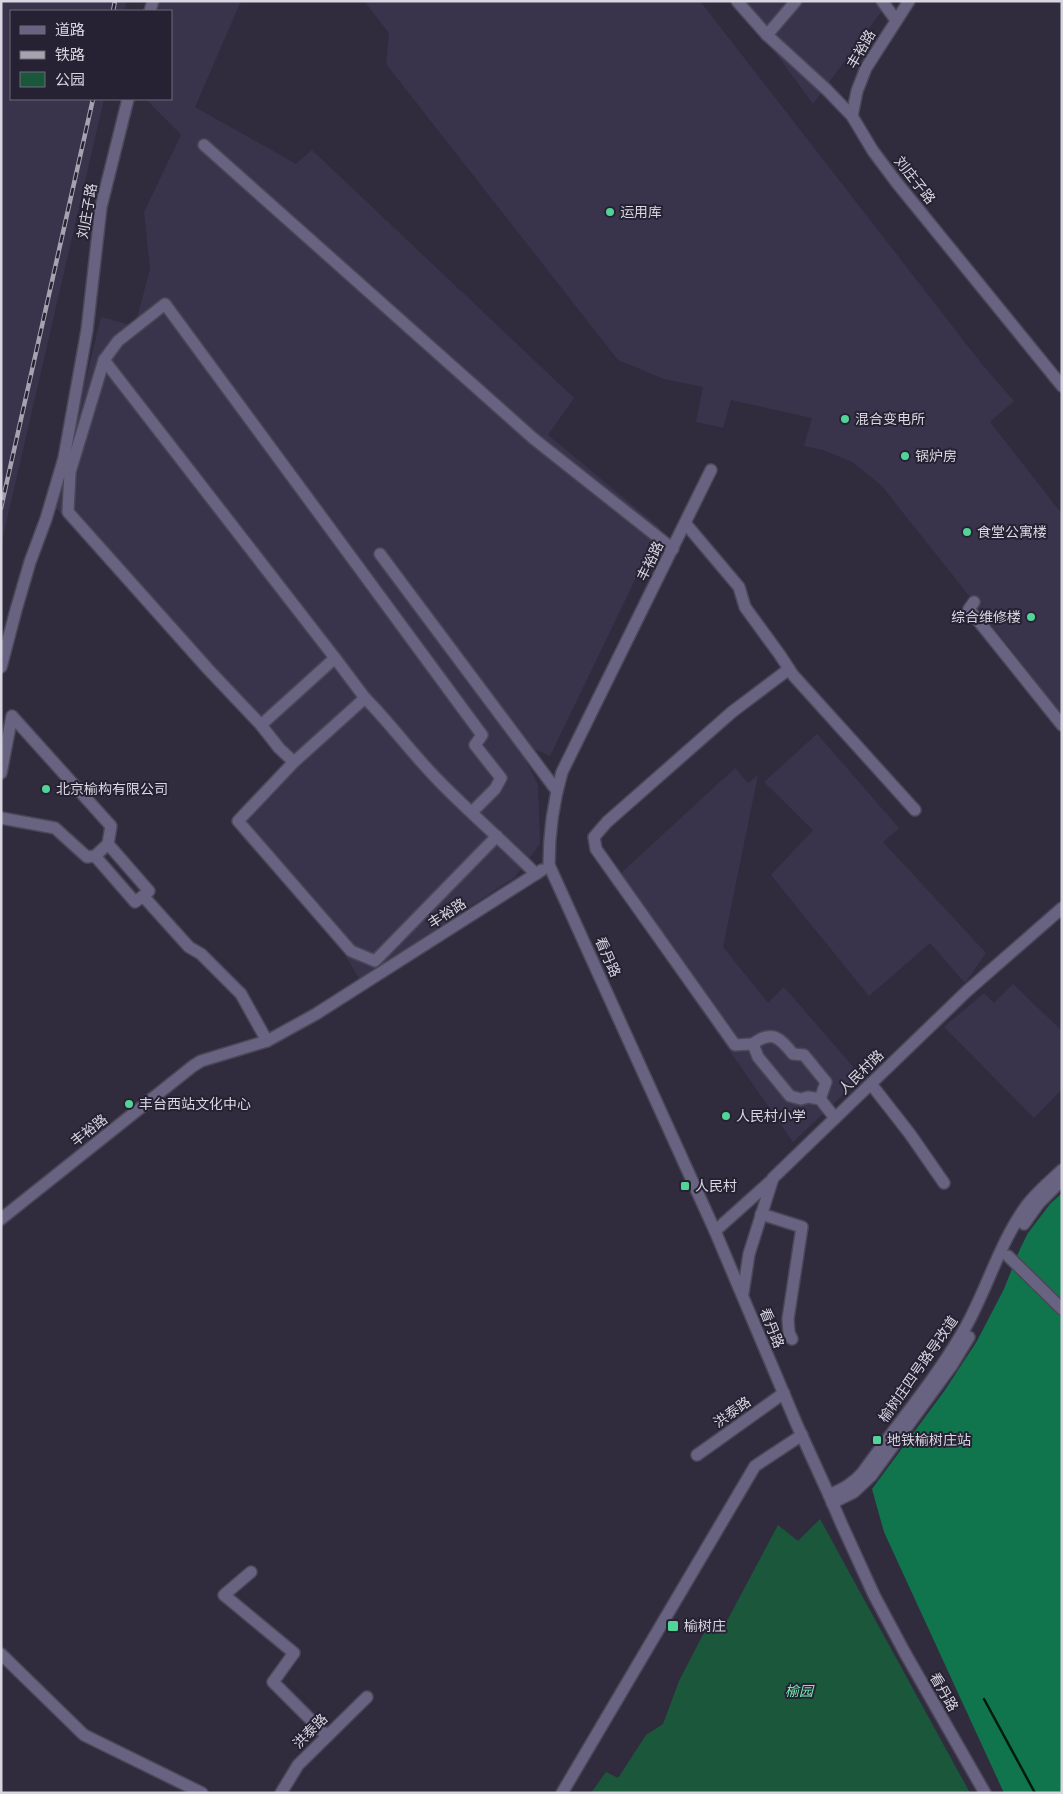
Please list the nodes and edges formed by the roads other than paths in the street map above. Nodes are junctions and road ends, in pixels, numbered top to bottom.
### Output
1 (737, 1) edge
2 (796, 1) edge
3 (882, 1) edge
4 (909, 1) edge
5 (896, 20) junction
6 (767, 35) junction
7 (128, 100) edge
8 (852, 116) junction
9 (204, 145) dead end
10 (104, 360) junction
11 (1062, 386) edge
12 (711, 470) dead end
13 (685, 523) junction
14 (673, 548) junction
15 (380, 554) dead end
16 (974, 602) dead end
17 (335, 658) junction
18 (1, 667) edge
19 (789, 669) junction
20 (365, 698) junction
21 (261, 725) junction
22 (1062, 725) edge
23 (294, 762) junction
24 (1, 773) edge
25 (556, 791) junction
26 (914, 810) dead end
27 (472, 812) junction
28 (1, 818) edge
29 (497, 836) junction
30 (108, 844) junction
31 (95, 856) junction
32 (550, 865) junction
33 (536, 874) junction
34 (143, 896) junction
35 (1062, 908) edge
36 (267, 1041) junction
37 (753, 1044) junction
38 (871, 1084) junction
39 (820, 1099) junction
40 (835, 1118) junction
41 (1062, 1170) edge
42 (773, 1178) junction
43 (1062, 1181) edge
44 (944, 1183) dead end
45 (761, 1214) junction
46 (1, 1219) edge
47 (715, 1231) junction
48 (1008, 1256) junction
49 (743, 1295) junction
50 (1062, 1309) edge
51 (792, 1339) dead end
52 (784, 1393) junction
53 (802, 1435) junction
54 (697, 1455) dead end
55 (831, 1499) junction
56 (251, 1572) dead end
57 (1, 1654) edge
58 (367, 1697) dead end
59 (327, 1736) junction
60 (202, 1793) edge
61 (281, 1793) edge
62 (562, 1793) edge
63 (985, 1793) edge

1 - 6 street, 刘庄子路
2 - 6 street
3 - 5 street
4 - 5 street, 丰裕路
5 - 8 street, 丰裕路
6 - 8 street, 刘庄子路
7 - 18 street, 刘庄子路
8 - 11 street, 刘庄子路
9 - 14 street
10 - 17 street
10 - 21 street
10 - 27 street
12 - 13 street, 丰裕路
13 - 14 street, 丰裕路
13 - 19 street
14 - 25 street, 丰裕路
15 - 25 street
16 - 22 street
17 - 20 street
17 - 21 street
19 - 26 street
19 - 37 street
20 - 23 street
20 - 27 street
21 - 23 street
23 - 29 street
24 - 30 street
25 - 32 street, 丰裕路
27 - 29 street
28 - 31 street
29 - 33 street
30 - 31 street
30 - 34 street
31 - 34 street
32 - 33 street, 丰裕路
32 - 47 street, 看丹路
33 - 36 street, 丰裕路
34 - 36 street
35 - 38 street, 人民村路
36 - 46 street, 丰裕路
37 - 39 street
37 - 39 street
38 - 40 street, 人民村路
38 - 44 street
39 - 40 street
40 - 42 street, 人民村路
41 - 55 street, 榆树庄四号路导改道
42 - 45 street, 人民村路
42 - 47 street
43 - 48 street, 榆树庄四号路导改道
45 - 49 street, 人民村路
45 - 51 street
47 - 49 street, 看丹路
48 - 50 street
48 - 55 street, 榆树庄四号路导改道
49 - 52 street, 看丹路
52 - 53 street, 看丹路
52 - 54 street, 洪泰路
53 - 55 street, 看丹路
53 - 62 street
55 - 63 street, 看丹路
56 - 59 street
57 - 60 street
58 - 59 street, 洪泰路
59 - 61 street, 洪泰路

